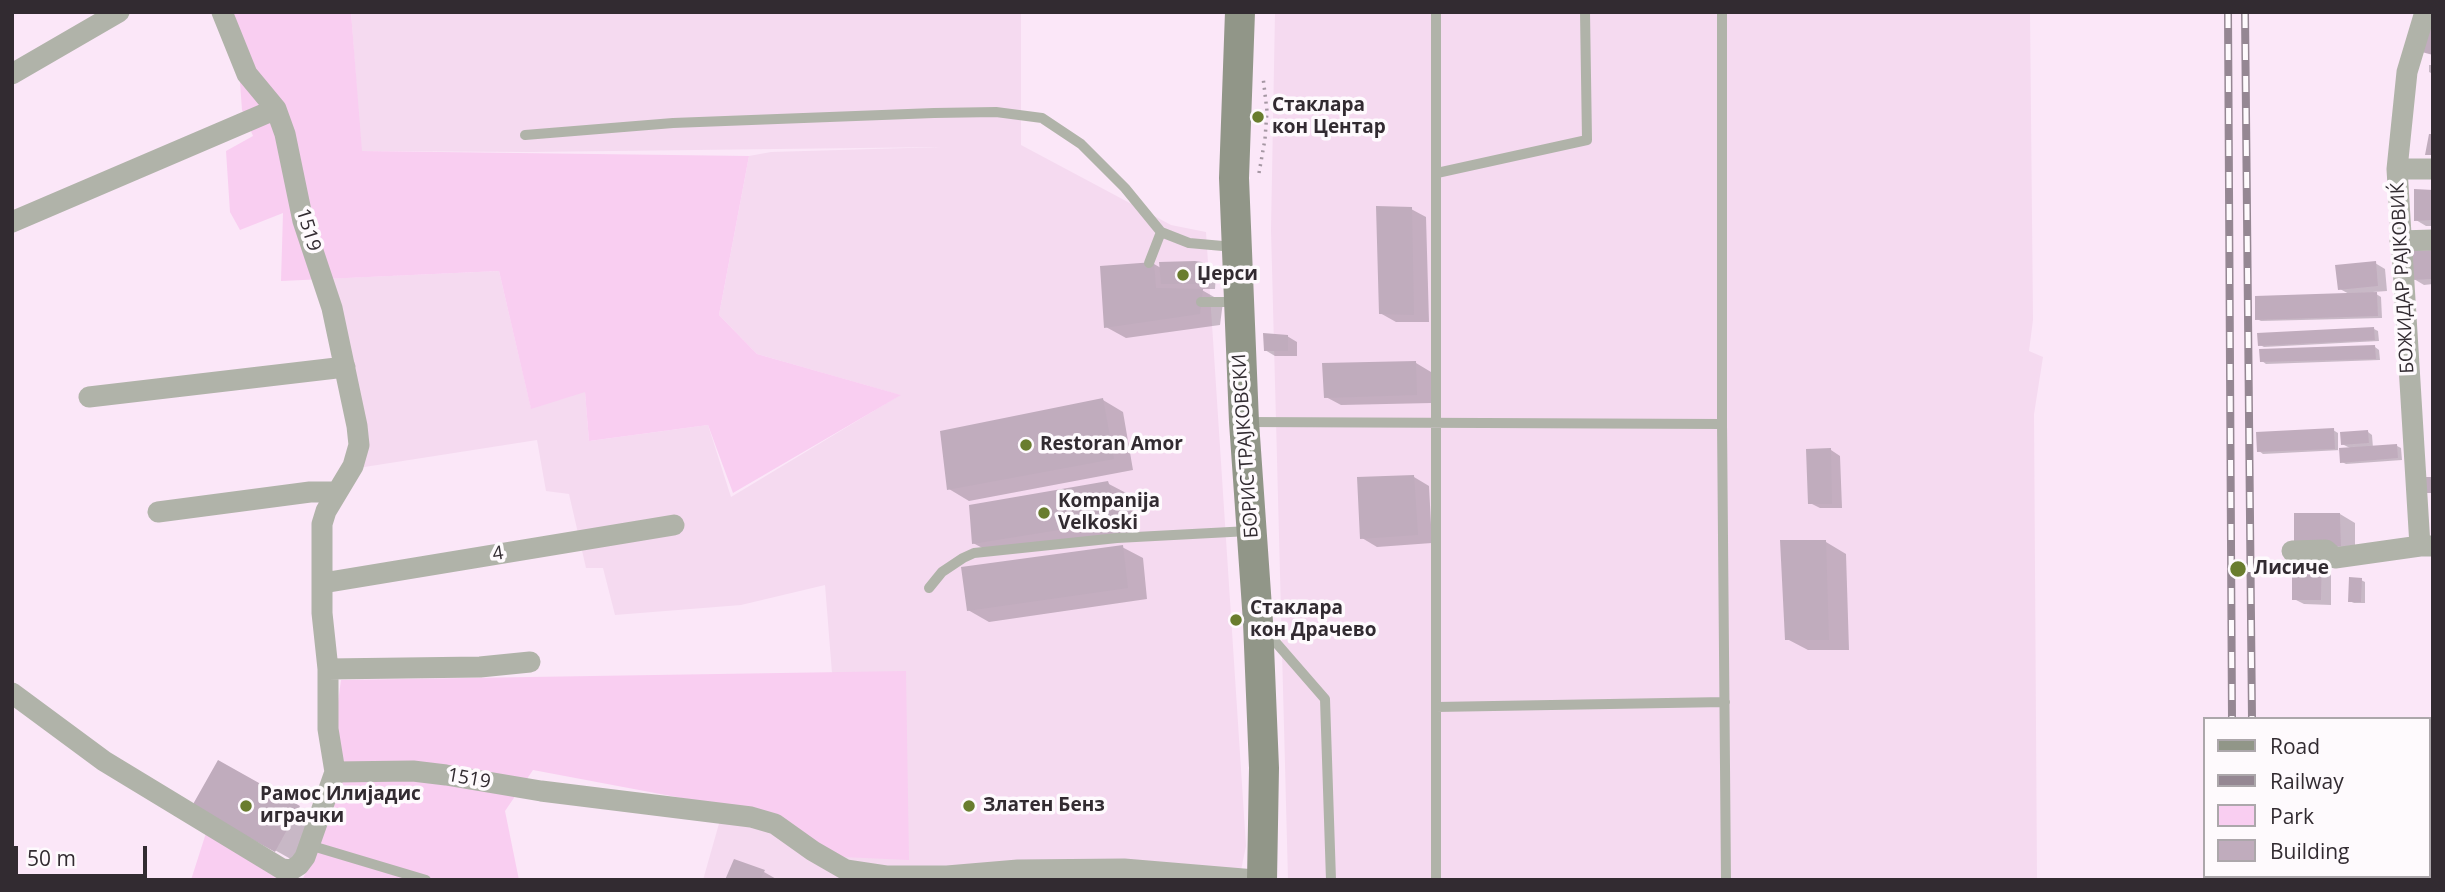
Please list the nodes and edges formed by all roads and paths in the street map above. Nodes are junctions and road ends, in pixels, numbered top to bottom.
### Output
1 (119, 12) edge
2 (222, 12) edge
3 (1240, 12) edge
4 (1436, 12) edge
5 (1585, 12) edge
6 (1722, 12) edge
7 (2425, 12) edge
8 (12, 74) edge
9 (276, 109) junction
10 (525, 135) dead end
11 (2397, 169) junction
12 (2433, 169) edge
13 (1437, 173) junction
14 (12, 222) edge
15 (1161, 232) junction
16 (2433, 240) edge
17 (2400, 241) junction
18 (1237, 248) junction
19 (1149, 263) dead end
20 (1202, 302) dead end
21 (1239, 302) junction
22 (345, 367) junction
23 (89, 397) dead end
24 (1244, 422) junction
25 (1437, 423) junction
26 (1722, 424) junction
27 (337, 492) junction
28 (158, 512) dead end
29 (674, 525) dead end
30 (1251, 531) junction
31 (2427, 546) edge
32 (2292, 551) dead end
33 (323, 583) junction
34 (929, 588) dead end
35 (1258, 622) junction
36 (530, 662) dead end
37 (328, 670) junction
38 (12, 693) edge
39 (1724, 702) junction
40 (1436, 707) junction
41 (335, 772) junction
42 (309, 845) junction
43 (426, 880) edge
44 (1255, 880) edge
45 (1262, 880) edge
46 (1331, 880) edge
47 (1436, 880) edge
48 (1726, 880) edge

1 - 8 street
2 - 9 street, 1519
3 - 18 main road, БОРИС ТРАЈКОВСКИ
4 - 13 lane
5 - 13 lane
6 - 26 lane
7 - 11 street, БОЖИДАР РАЈКОВИЌ
9 - 14 street
9 - 22 street, 1519
10 - 15 lane
11 - 12 street
11 - 17 street, БОЖИДАР РАЈКОВИЌ
13 - 25 lane
15 - 18 lane
15 - 19 lane
16 - 17 street
17 - 31 street, БОЖИДАР РАЈКОВИЌ
18 - 21 main road, БОРИС ТРАЈКОВСКИ
20 - 21 lane
21 - 24 main road, БОРИС ТРАЈКОВСКИ
22 - 23 street
22 - 27 street, 1519
24 - 25 lane
24 - 30 main road, БОРИС ТРАЈКОВСКИ
25 - 26 lane
25 - 40 lane
26 - 39 lane
27 - 28 street
27 - 33 street, 1519
29 - 33 street, 4
30 - 34 lane
30 - 35 main road, БОРИС ТРАЈКОВСКИ
31 - 32 street
33 - 37 street, 1519
35 - 45 main road, БОРИС ТРАЈКОВСКИ
35 - 46 lane
36 - 37 street
37 - 41 street, 1519
38 - 42 street
39 - 40 lane
39 - 48 lane
40 - 47 lane
41 - 42 street
41 - 44 street, 1519
42 - 43 lane

